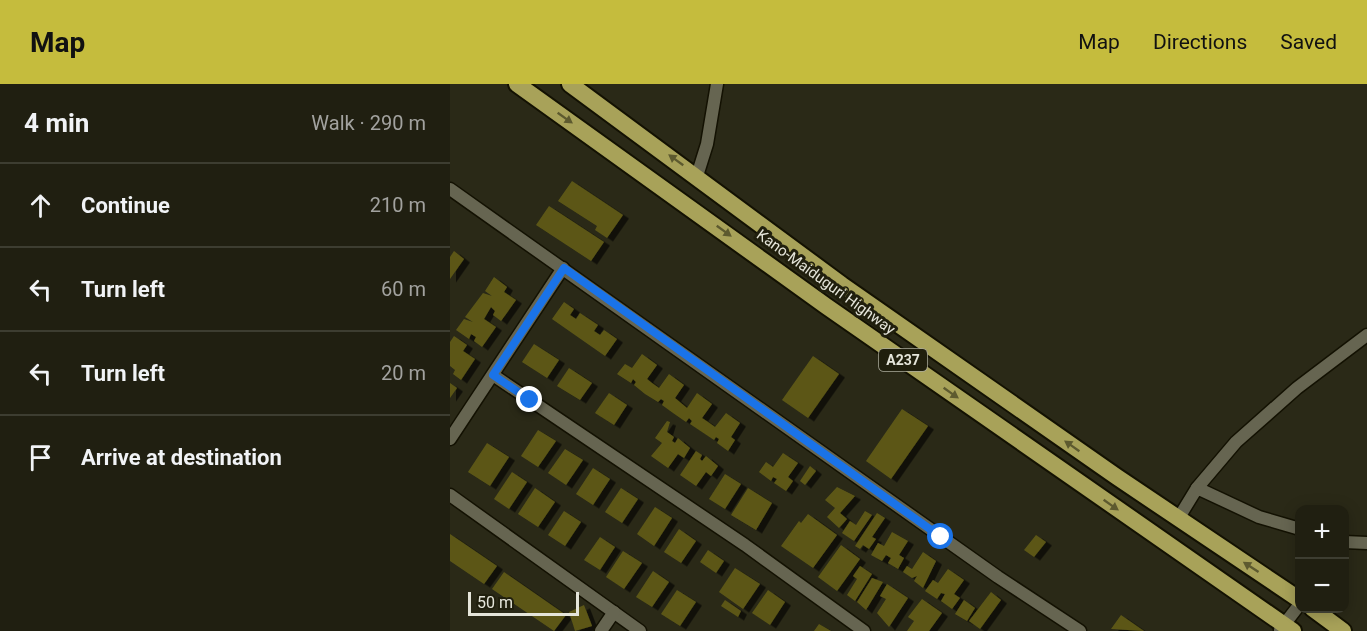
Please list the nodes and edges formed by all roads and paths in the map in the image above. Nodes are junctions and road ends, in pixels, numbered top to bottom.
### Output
1 (517, 84) edge
2 (570, 84) edge
3 (717, 84) edge
4 (697, 176) junction
5 (450, 189) edge
6 (564, 268) junction
7 (1367, 335) edge
8 (493, 375) junction
9 (450, 439) edge
10 (1197, 488) junction
11 (450, 495) edge
12 (1178, 519) junction
13 (1295, 528) edge
14 (1349, 543) edge
15 (1367, 543) edge
16 (1295, 599) edge
17 (1295, 610) edge
18 (614, 612) junction
19 (1317, 613) edge
20 (1285, 629) edge
21 (601, 631) edge
22 (640, 631) edge
23 (864, 631) edge
24 (1080, 631) edge
25 (1343, 631) edge

1 -> 20 highway, Kano-Maiduguri Highway / A237
4 -> 2 highway, Kano-Maiduguri Highway / A237
3 - 4 street
12 -> 4 highway, Kano-Maiduguri Highway / A237
5 - 6 street
6 - 8 street
6 - 24 street
7 - 10 street
8 - 9 street
8 - 23 street
10 - 12 street
10 - 13 street
11 - 18 street
16 -> 12 highway, Kano-Maiduguri Highway / A237
14 - 15 street
17 - 20 street
18 - 21 street
18 - 22 street
19 - 25 highway

